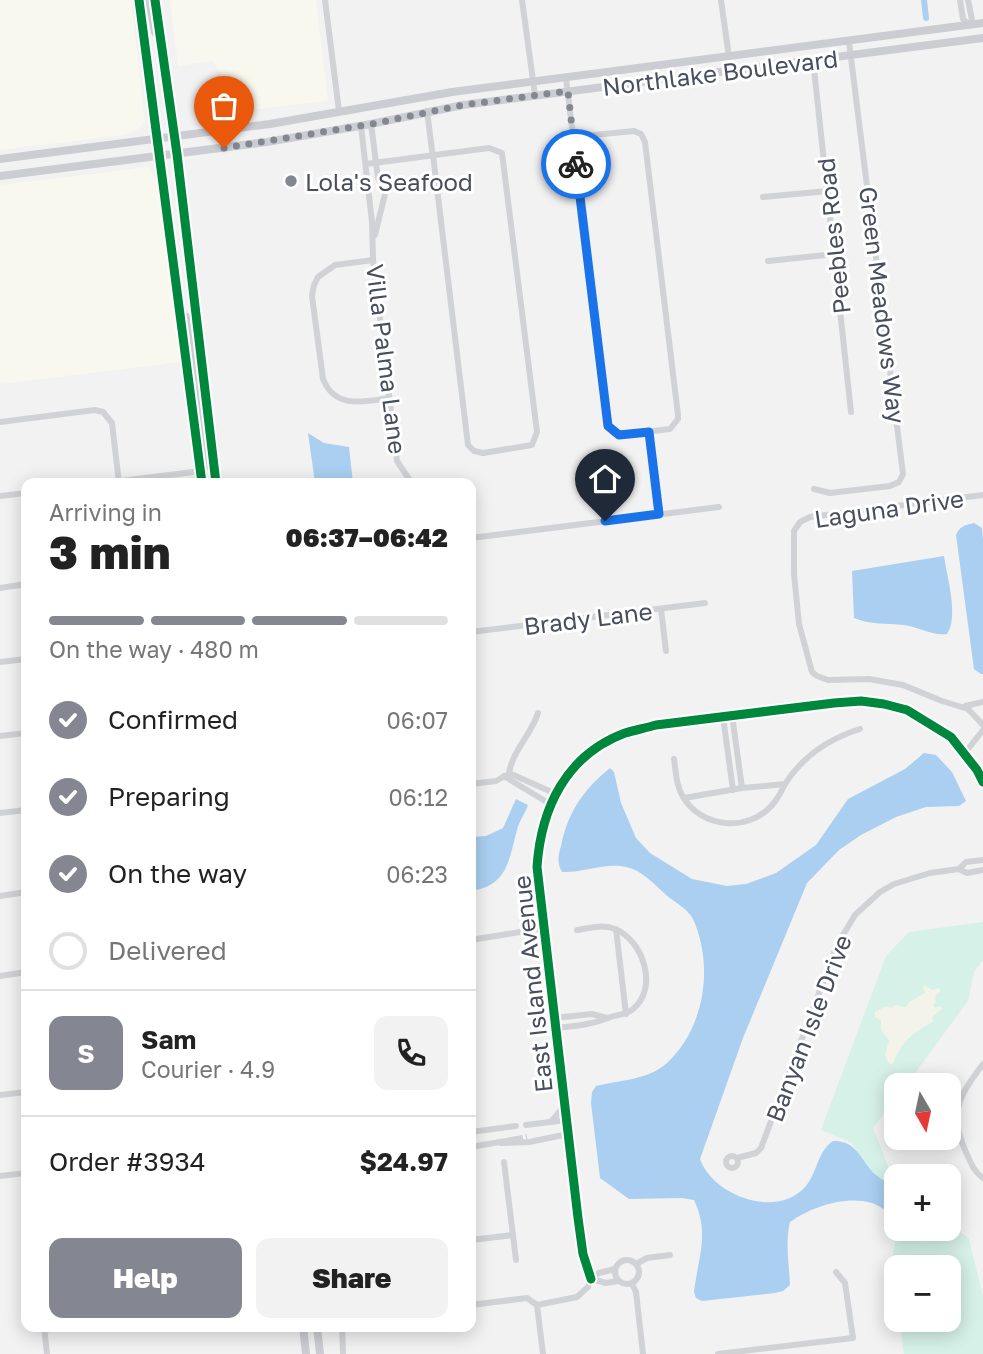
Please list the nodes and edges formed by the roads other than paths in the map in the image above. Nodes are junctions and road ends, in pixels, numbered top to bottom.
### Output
1 (139, 0) edge
2 (149, 0) edge
3 (155, 0) edge
4 (325, 0) edge
5 (522, 0) edge
6 (721, 0) edge
7 (960, 0) edge
8 (968, 0) edge
9 (983, 23) edge
10 (969, 25) junction
11 (983, 38) edge
12 (961, 41) junction
13 (849, 42) junction
14 (163, 55) junction
15 (851, 56) junction
16 (729, 57) junction
17 (813, 60) junction
18 (566, 78) junction
19 (533, 83) junction
20 (568, 91) junction
21 (535, 95) junction
22 (339, 111) junction
23 (427, 111) junction
24 (372, 124) junction
25 (361, 126) junction
26 (175, 137) junction
27 (573, 137) junction
28 (157, 138) junction
29 (177, 154) junction
30 (433, 155) junction
31 (159, 156) junction
32 (0, 159) edge
33 (376, 162) junction
34 (366, 164) junction
35 (0, 176) edge
36 (828, 191) junction
37 (763, 197) dead end
38 (374, 237) junction
39 (835, 254) junction
40 (373, 260) junction
41 (768, 261) dead end
42 (179, 312) junction
43 (190, 384) junction
44 (206, 398) junction
45 (389, 398) junction
46 (852, 412) dead end
47 (0, 422) edge
48 (649, 432) junction
49 (201, 471) junction
50 (119, 478) edge
51 (149, 478) edge
52 (202, 478) edge
53 (206, 478) edge
54 (216, 478) edge
55 (408, 478) edge
56 (814, 489) dead end
57 (21, 494) edge
58 (983, 495) edge
59 (0, 496) edge
60 (719, 507) dead end
61 (659, 514) junction
62 (476, 537) edge
63 (21, 585) edge
64 (0, 587) edge
65 (705, 603) dead end
66 (661, 608) junction
67 (476, 631) edge
68 (666, 651) dead end
69 (21, 660) edge
70 (0, 662) edge
71 (983, 702) edge
72 (962, 707) junction
73 (538, 713) dead end
74 (732, 715) junction
75 (723, 716) junction
76 (983, 725) edge
77 (860, 729) dead end
78 (983, 730) edge
79 (21, 734) edge
80 (0, 736) edge
81 (965, 753) junction
82 (674, 759) dead end
83 (507, 774) junction
84 (983, 782) edge
85 (476, 783) edge
86 (785, 784) junction
87 (742, 788) junction
88 (733, 790) junction
89 (555, 794) junction
90 (684, 798) junction
91 (550, 804) junction
92 (21, 811) edge
93 (0, 813) edge
94 (983, 860) edge
95 (959, 869) junction
96 (983, 870) edge
97 (21, 893) edge
98 (0, 896) edge
99 (544, 928) junction
100 (616, 929) junction
101 (577, 930) dead end
102 (476, 939) edge
103 (21, 973) edge
104 (0, 976) edge
105 (626, 1014) junction
106 (554, 1018) junction
107 (607, 1018) junction
108 (556, 1028) junction
109 (983, 1064) edge
110 (21, 1093) edge
111 (0, 1096) edge
112 (565, 1105) junction
113 (566, 1120) junction
114 (551, 1122) junction
115 (526, 1125) dead end
116 (516, 1126) dead end
117 (500, 1128) junction
118 (476, 1131) edge
119 (568, 1134) junction
120 (527, 1137) tunnel mouth
121 (549, 1137) junction
122 (517, 1139) tunnel mouth
123 (501, 1143) junction
124 (476, 1146) edge
125 (737, 1158) dead end
126 (504, 1162) dead end
127 (21, 1173) edge
128 (0, 1176) edge
129 (983, 1178) edge
130 (513, 1235) junction
131 (476, 1239) edge
132 (670, 1255) dead end
133 (516, 1260) dead end
134 (636, 1264) junction
135 (615, 1269) junction
136 (836, 1272) dead end
137 (591, 1279) junction
138 (618, 1281) junction
139 (632, 1284) junction
140 (476, 1304) edge
141 (537, 1305) junction
142 (44, 1332) edge
143 (304, 1332) edge
144 (318, 1332) edge
145 (342, 1332) edge
146 (47, 1354) edge
147 (306, 1354) edge
148 (320, 1354) edge
149 (343, 1354) edge
150 (543, 1354) edge
151 (643, 1354) edge
152 (718, 1354) edge

1 - 28 main road
2 - 14 main road
3 - 14 main road
4 - 22 street
5 - 19 street
6 - 16 street
7 - 10 street
8 - 10 street
9 - 10 main road, Northlake Boulevard
10 - 12 main road
10 - 13 main road, Northlake Boulevard
11 - 12 main road, Northlake Boulevard
12 - 15 main road, Northlake Boulevard
13 - 15 street, Green Meadows Way
13 - 16 main road, Northlake Boulevard
14 - 26 main road
15 - 17 main road, Northlake Boulevard
15 - 56 street, Green Meadows Way
16 - 18 main road, Northlake Boulevard
17 - 20 main road, Northlake Boulevard
17 - 36 street, Peebles Road
18 - 19 main road, Northlake Boulevard
18 - 20 street
19 - 21 street
19 - 22 main road, Northlake Boulevard
20 - 21 main road, Northlake Boulevard
20 - 27 street
21 - 23 main road, Northlake Boulevard
22 - 26 main road, Northlake Boulevard
23 - 24 main road, Northlake Boulevard
23 - 30 street
24 - 25 main road, Northlake Boulevard
24 - 33 street, Villa Palma Lane
25 - 29 main road, Northlake Boulevard
25 - 34 street, Villa Palma Lane
26 - 28 main road, Northlake Boulevard
26 - 29 main road
27 - 48 street
27 - 48 street
28 - 31 main road
28 - 32 main road, Northlake Boulevard
29 - 31 main road, Northlake Boulevard
29 - 44 main road
30 - 30 street
30 - 33 street
31 - 35 main road, Northlake Boulevard
31 - 42 main road
33 - 34 street
33 - 38 street, Villa Palma Lane
34 - 38 street, Villa Palma Lane
36 - 37 street
36 - 39 street, Peebles Road
38 - 40 street, Villa Palma Lane
39 - 41 street
39 - 46 street, Peebles Road
40 - 45 street, Villa Palma Lane
40 - 45 street
42 - 43 main road
42 - 44 main road
43 - 49 main road
43 - 54 main road
44 - 54 main road
45 - 55 street, Villa Palma Lane
47 - 50 street
48 - 61 street
49 - 51 street
49 - 52 main road
49 - 53 main road
57 - 59 street
58 - 72 street, Laguna Drive
60 - 61 street
61 - 62 street
63 - 64 street
65 - 66 street, Brady Lane
66 - 67 street, Brady Lane
66 - 68 street
69 - 70 street
71 - 72 street
72 - 76 street, Laguna Drive
73 - 83 street
74 - 75 street, East Island Avenue
74 - 81 street, East Island Avenue
74 - 87 street
75 - 88 street
75 - 89 street, East Island Avenue
77 - 86 street
78 - 81 street
79 - 80 street
81 - 84 street, East Island Avenue
82 - 90 street
83 - 85 street
83 - 89 street
83 - 91 street
86 - 87 street
86 - 90 street
87 - 88 street
88 - 90 street
89 - 91 street, East Island Avenue
91 - 99 street, East Island Avenue
92 - 93 street
94 - 95 street, Banyan Isle Drive
95 - 96 street, Banyan Isle Drive
95 - 125 street, Banyan Isle Drive
97 - 98 street
99 - 102 street
99 - 106 street, East Island Avenue
100 - 101 street
100 - 105 street
100 - 105 street
103 - 104 street
105 - 107 street
106 - 107 street
106 - 108 street, East Island Avenue
107 - 108 street
108 - 112 street, East Island Avenue
109 - 129 street
110 - 111 street
112 - 113 street, East Island Avenue
112 - 114 street, East Island Avenue
113 - 114 street
113 - 119 street, East Island Avenue
114 - 115 street
116 - 117 street
117 - 118 street
117 - 123 street
119 - 121 street
119 - 137 street, East Island Avenue
120 - 121 street
121 - 123 street
122 - 123 street
123 - 124 street
126 - 130 street
127 - 128 street
130 - 131 street
130 - 133 street
132 - 134 street
134 - 135 street
134 - 139 street
135 - 137 street
135 - 138 street
136 - 152 street
137 - 138 street
137 - 141 street
138 - 139 street
139 - 151 street
140 - 141 street
141 - 150 street
142 - 146 street
143 - 147 main road
144 - 148 main road
145 - 149 street

